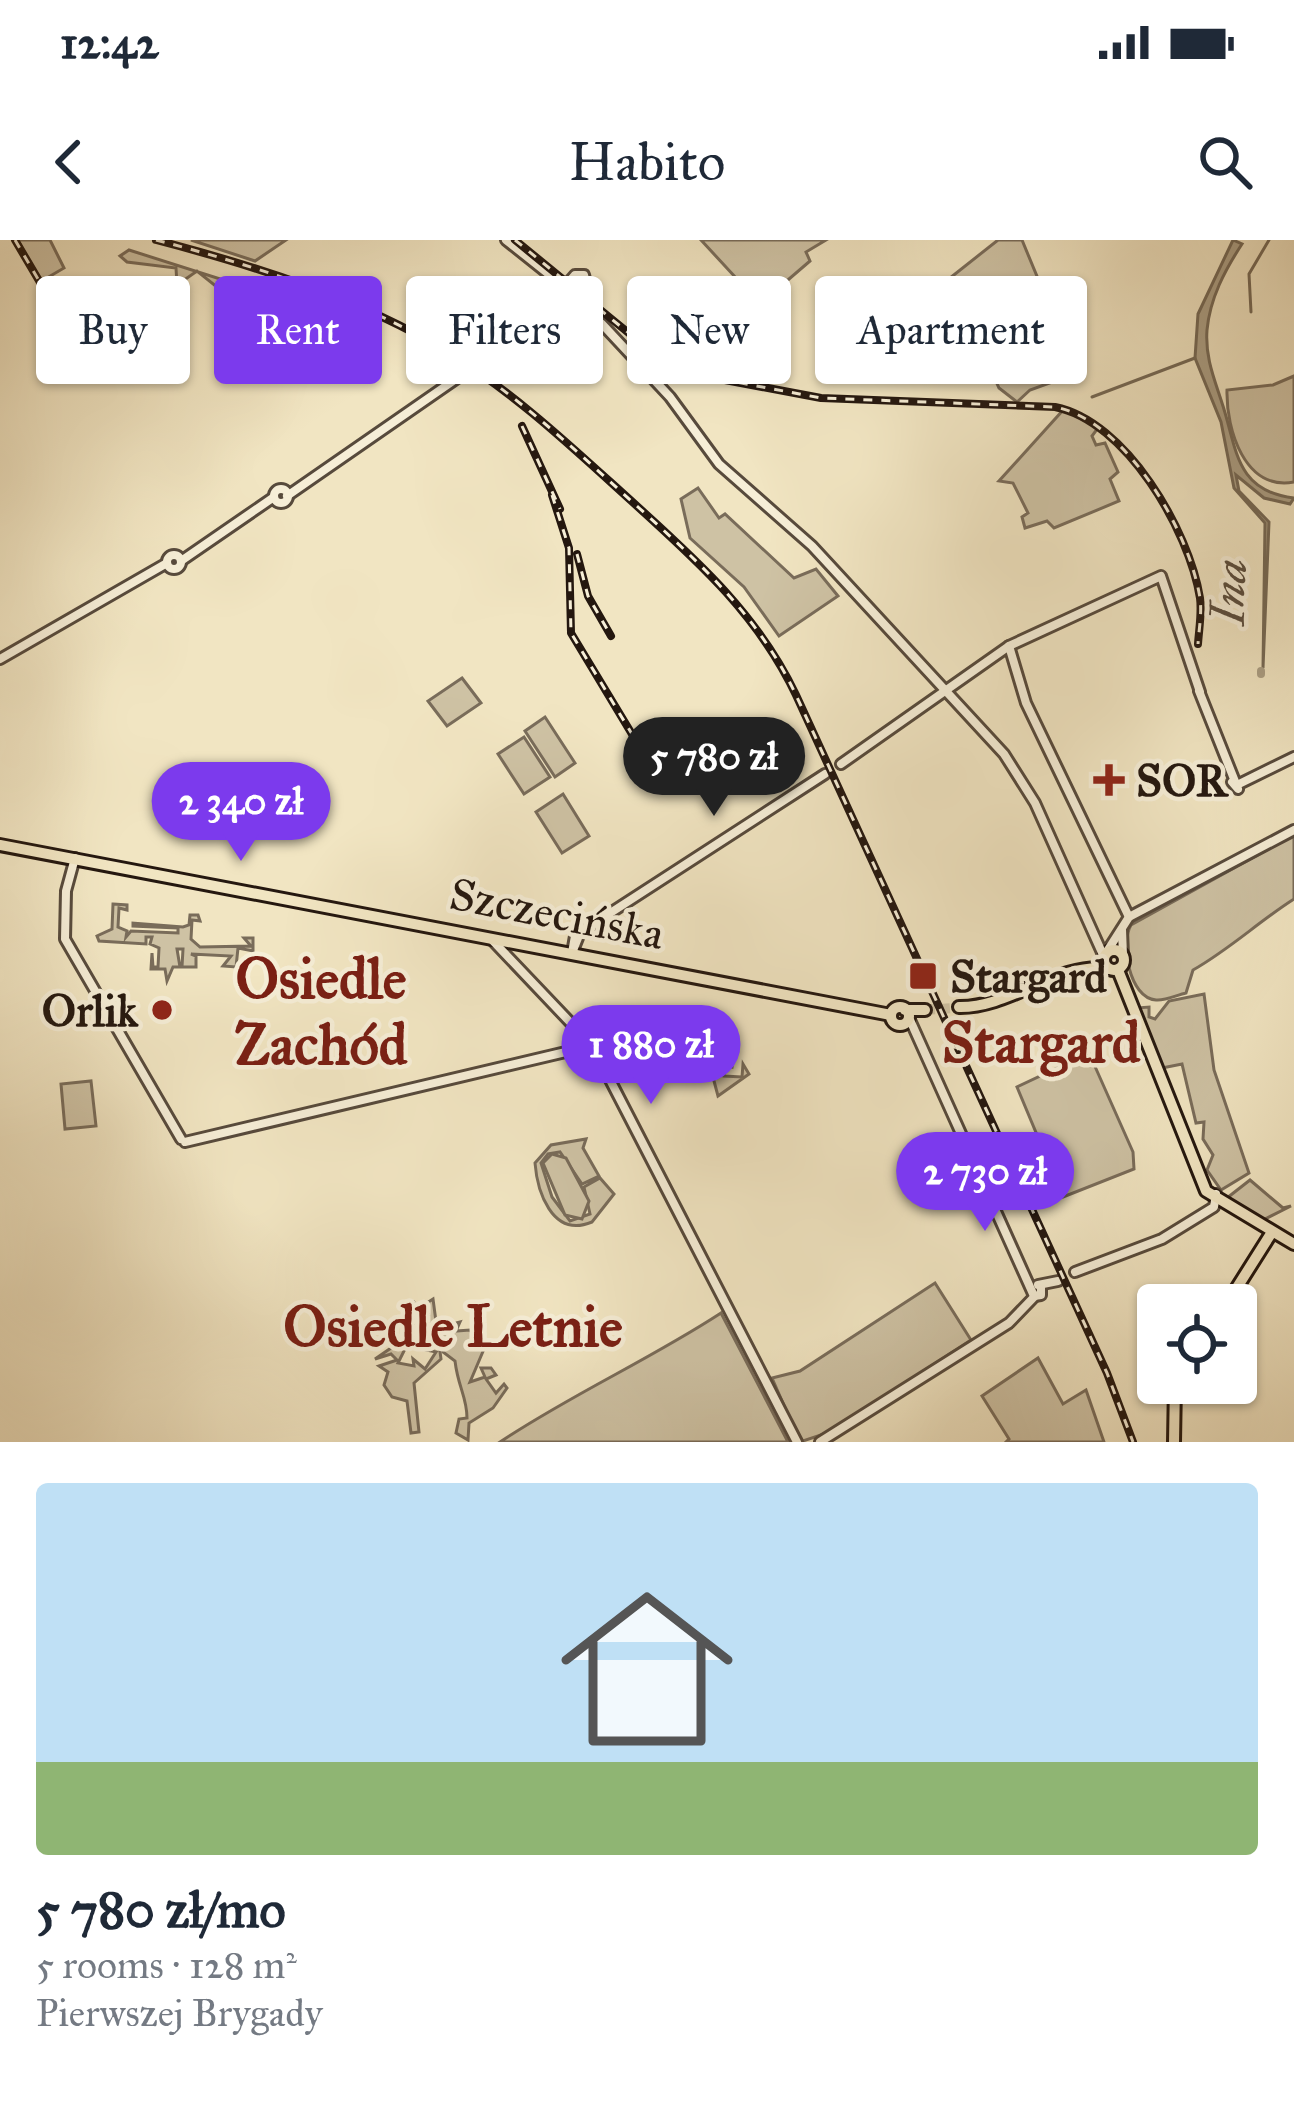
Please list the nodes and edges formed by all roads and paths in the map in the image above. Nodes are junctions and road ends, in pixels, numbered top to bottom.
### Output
1 (506, 240) edge
2 (548, 276) edge
3 (603, 328) edge
4 (446, 384) edge
5 (1009, 646) junction
6 (0, 659) edge
7 (945, 694) junction
8 (1294, 758) edge
9 (841, 764) dead end
10 (825, 774) dead end
11 (1294, 830) edge
12 (0, 844) edge
13 (75, 859) junction
14 (1127, 922) junction
15 (498, 942) junction
16 (573, 950) junction
17 (1123, 956) joint
18 (1108, 963) junction
19 (956, 1007) tunnel mouth
20 (907, 1014) joint
21 (586, 1040) junction
22 (617, 1087) junction
23 (1215, 1198) junction
24 (1272, 1232) junction
25 (1294, 1244) edge
26 (1075, 1272) dead end
27 (1056, 1282) dead end
28 (1239, 1284) edge
29 (1036, 1290) junction
30 (1176, 1404) edge
31 (797, 1442) edge
32 (820, 1442) edge
33 (1176, 1442) edge

1 - 2 street
3 - 7 street
4 - 6 street
5 - 7 street
5 - 8 street
5 - 14 street
7 - 9 street
7 - 18 street
10 - 16 street
11 - 14 street
12 - 13 main road, Szczecińska
13 - 15 main road, Szczecińska
13 - 16 main road, Szczecińska
13 - 21 street
14 - 17 street
14 - 18 street
15 - 16 main road, Szczecińska
15 - 21 street
16 - 20 main road, Szczecińska
17 - 18 main road
18 - 19 main road
18 - 23 main road
20 - 29 street
21 - 22 street
21 - 22 street
22 - 31 street
23 - 24 main road
23 - 26 street
24 - 25 main road
24 - 28 main road
27 - 29 street
29 - 32 street
30 - 33 main road

